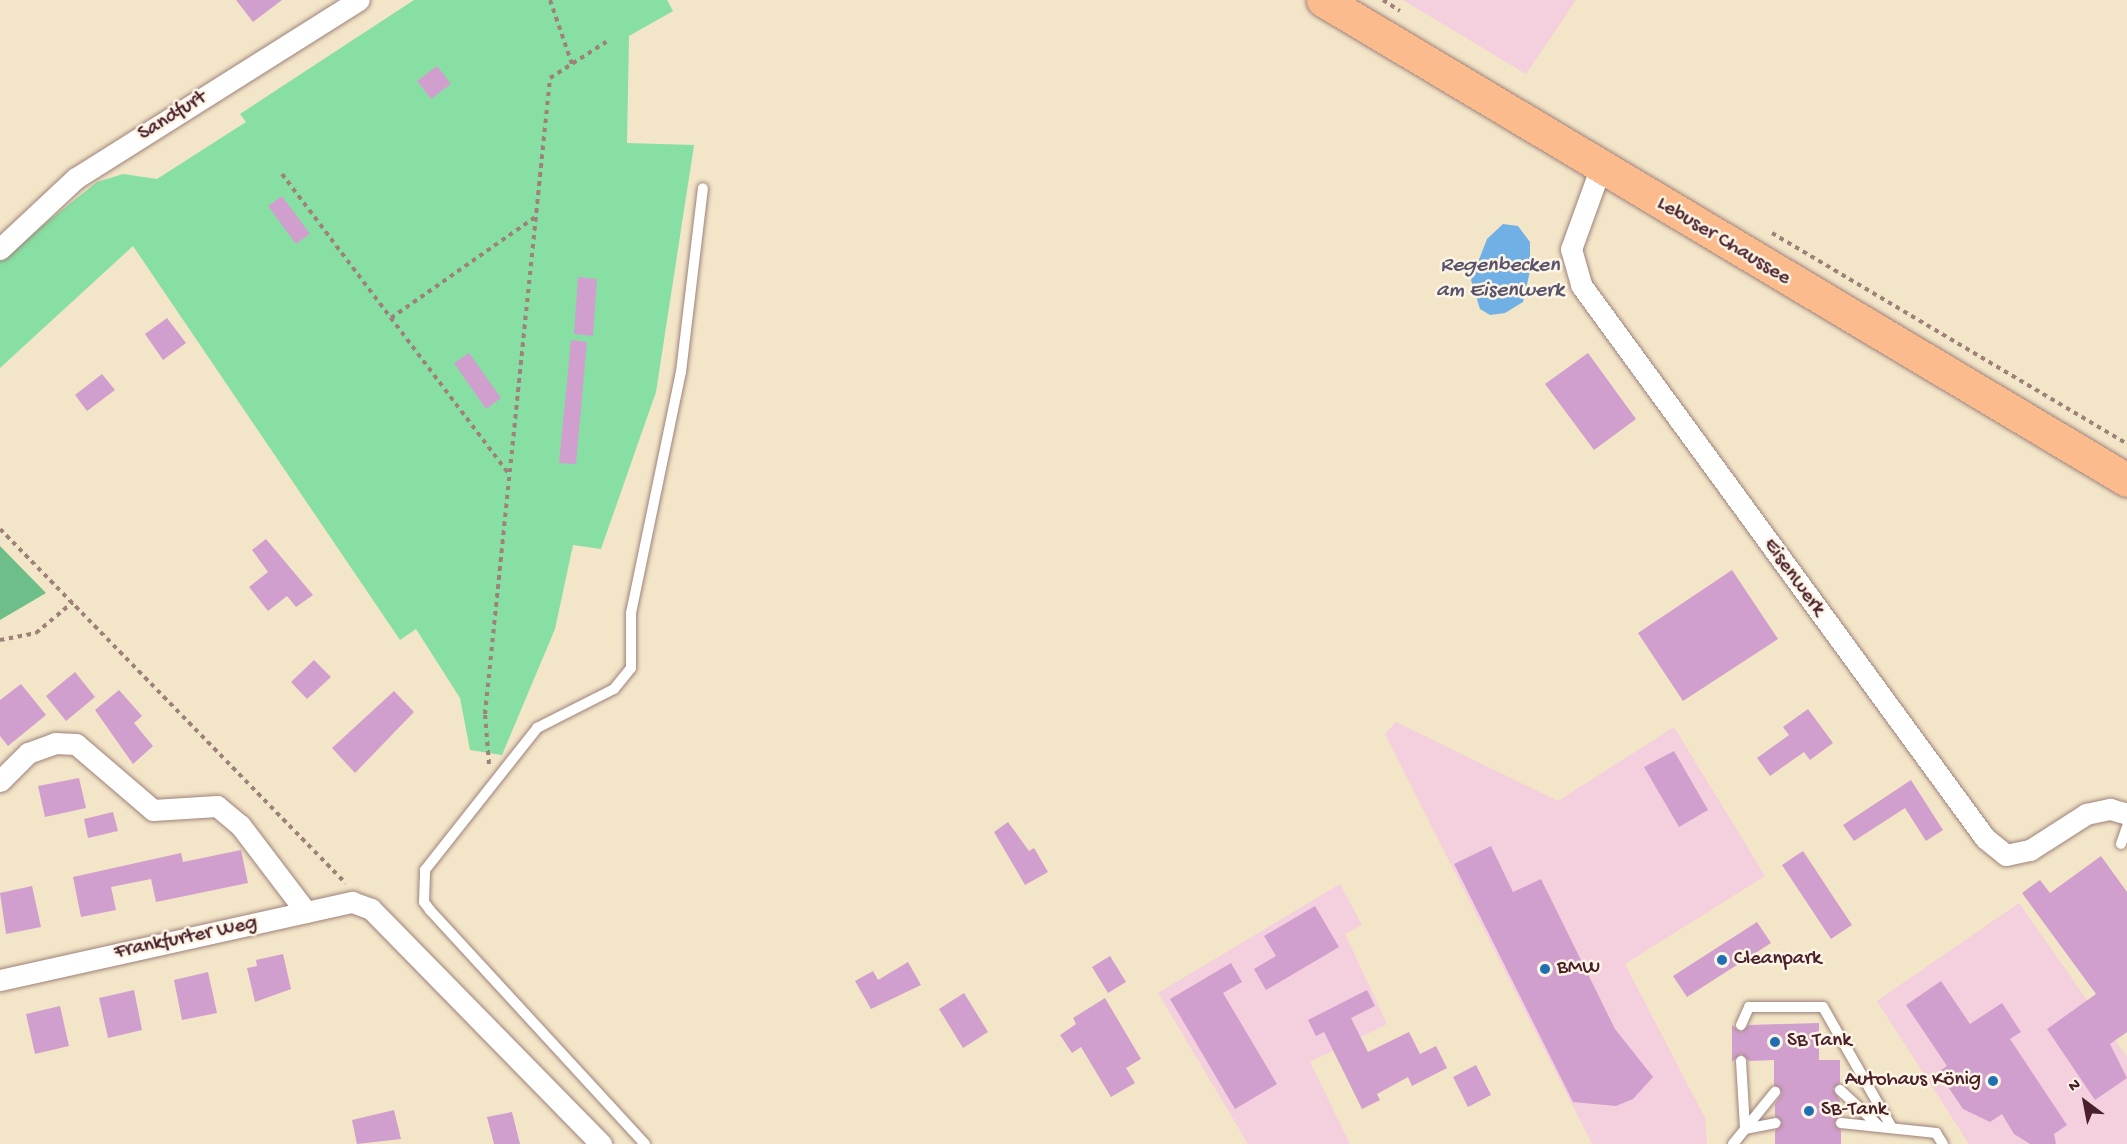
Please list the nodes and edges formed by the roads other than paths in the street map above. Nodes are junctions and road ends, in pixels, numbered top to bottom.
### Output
1 (359, 0) edge
2 (1323, 0) edge
3 (1600, 169) junction
4 (703, 188) dead end
5 (0, 249) edge
6 (2127, 480) edge
7 (0, 781) edge
8 (2127, 814) edge
9 (2127, 827) edge
10 (2121, 844) dead end
11 (306, 912) junction
12 (0, 980) edge
13 (1742, 1025) dead end
14 (1741, 1061) dead end
15 (1840, 1090) dead end
16 (1774, 1092) dead end
17 (1841, 1123) dead end
18 (1775, 1124) dead end
19 (1886, 1128) junction
20 (1745, 1129) junction
21 (602, 1144) edge
22 (645, 1144) edge
23 (1733, 1144) edge
24 (1943, 1144) edge

1 - 5 street, Sandfurt
2 - 3 main road, Lebuser Chaussee
3 - 6 main road, Lebuser Chaussee
3 - 8 street, Eisenwerk
4 - 22 lane
7 - 11 street
9 - 10 lane
11 - 12 street, Frankfurter Weg
11 - 21 street, Frankfurter Weg
13 - 19 lane
14 - 20 lane
15 - 19 lane
16 - 20 lane
17 - 19 lane
18 - 20 lane
19 - 24 lane
20 - 23 lane

